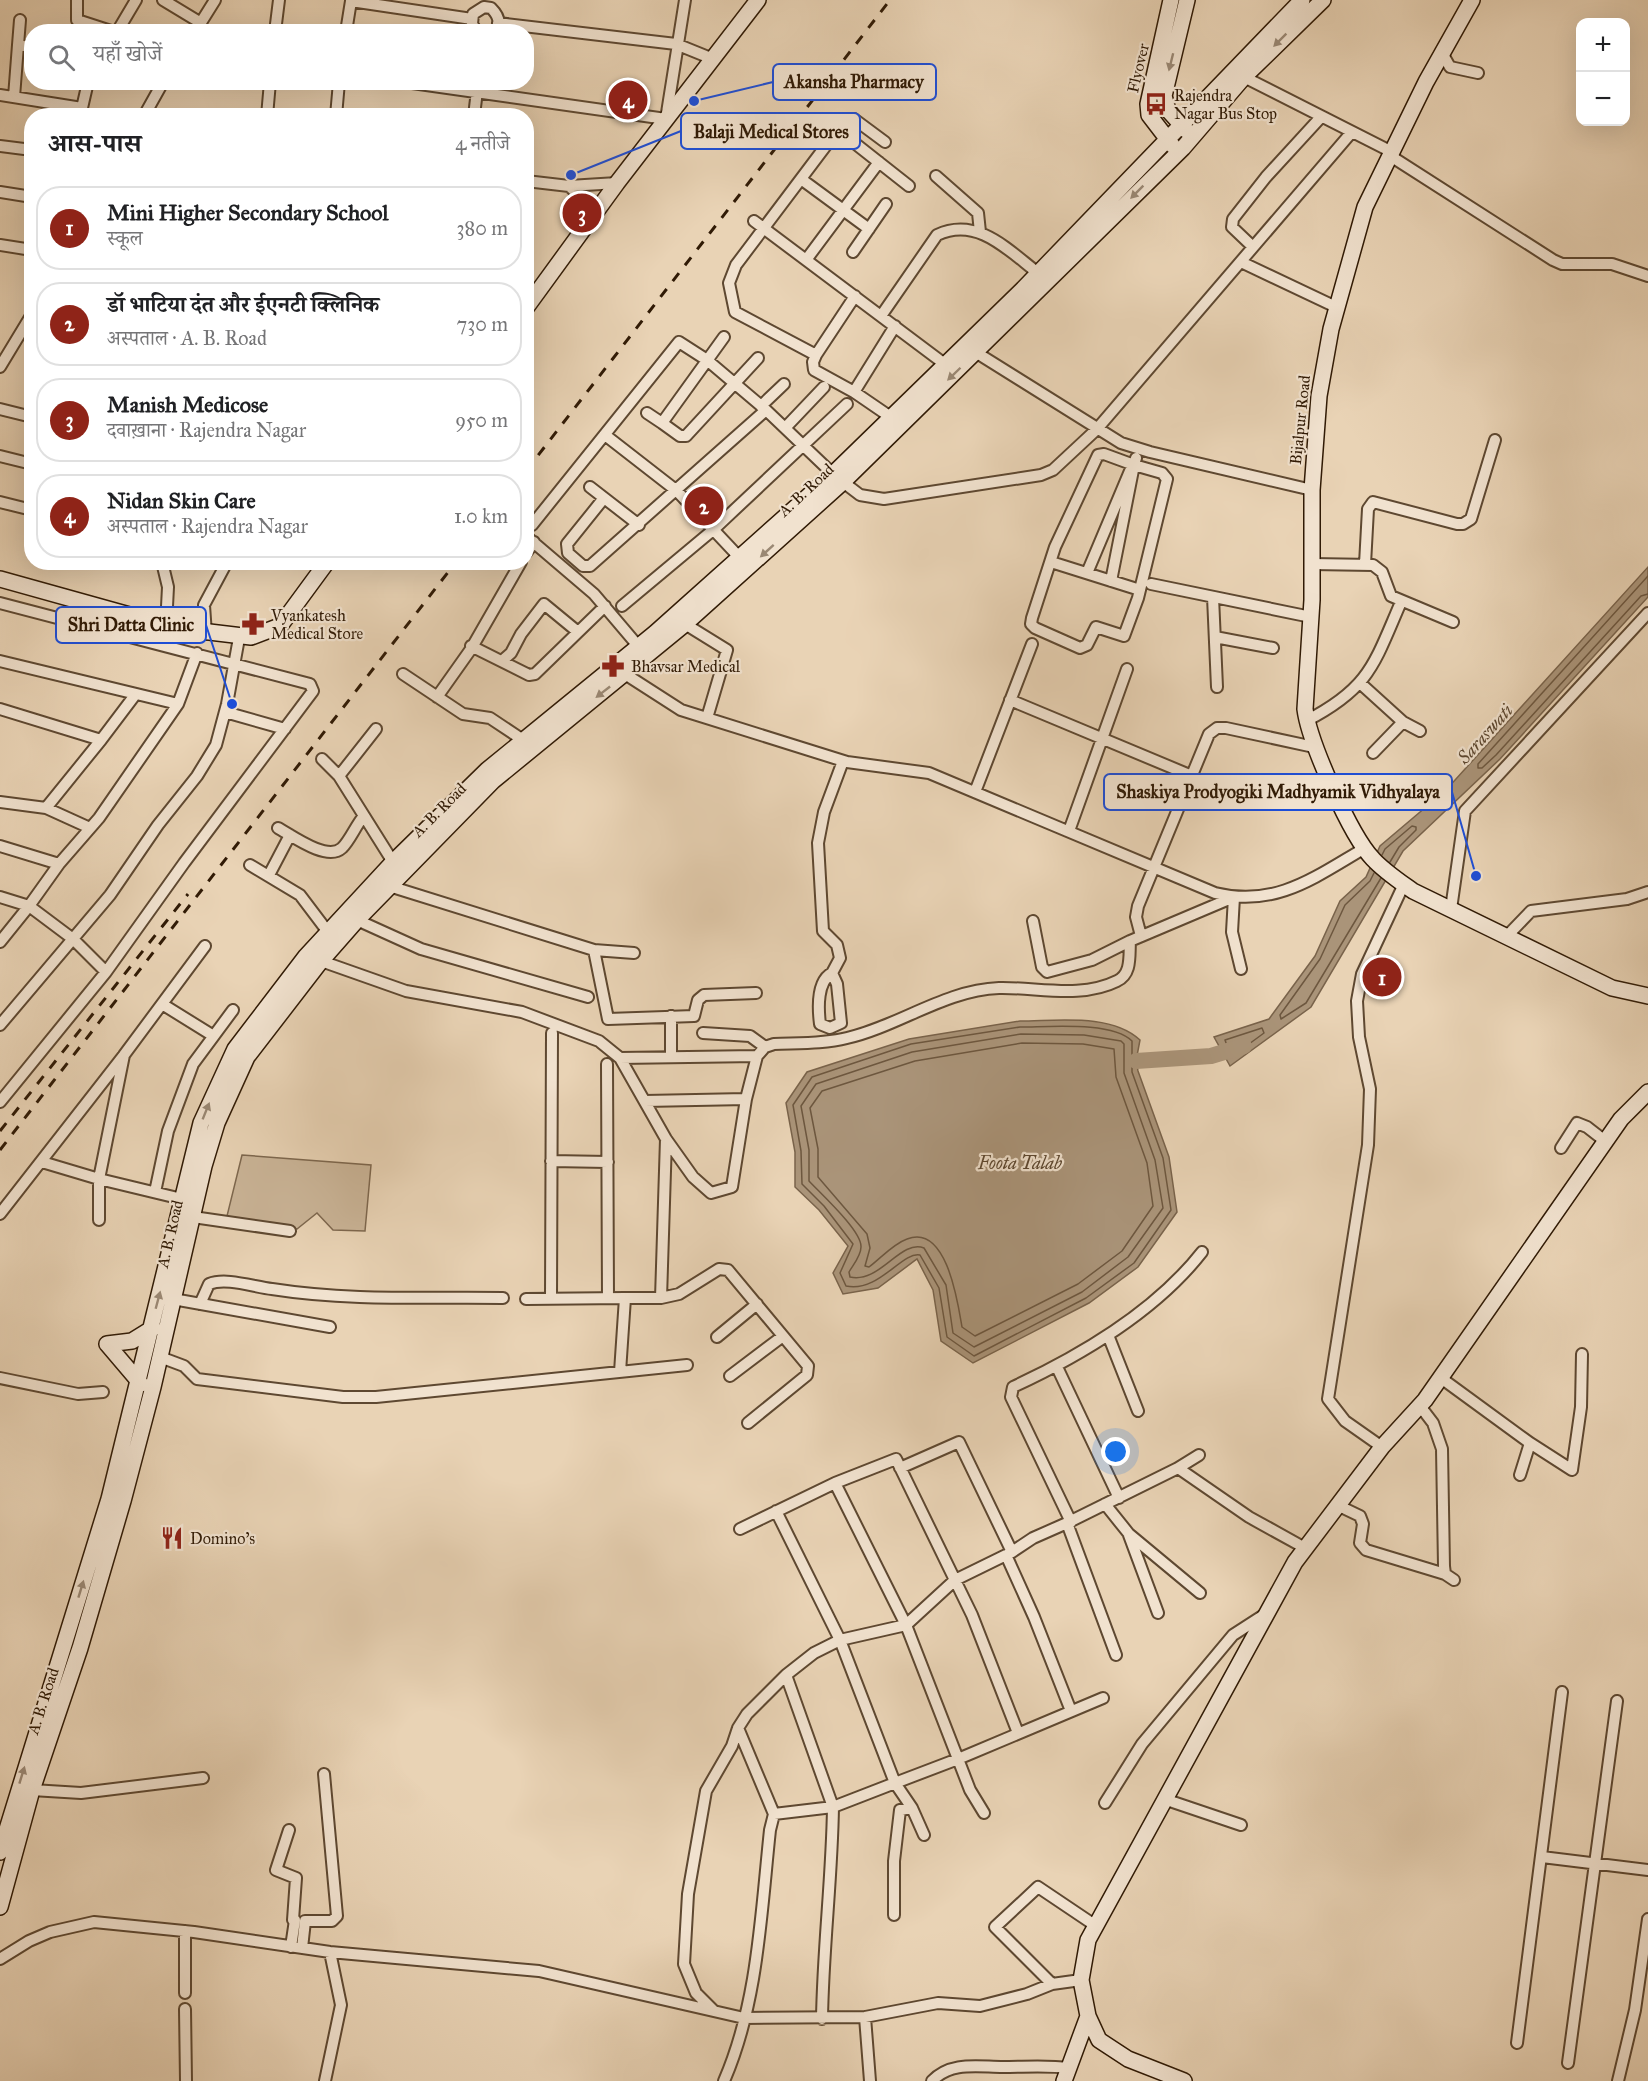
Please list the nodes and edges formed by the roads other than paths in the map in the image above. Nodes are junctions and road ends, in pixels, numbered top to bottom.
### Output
1 (77, 0) edge
2 (136, 0) edge
3 (163, 0) edge
4 (215, 0) edge
5 (279, 0) edge
6 (685, 0) edge
7 (758, 0) edge
8 (1302, 0) edge
9 (1323, 0) edge
10 (1472, 0) edge
11 (351, 1) edge
12 (491, 4) edge
13 (1177, 7) edge
14 (472, 19) junction
15 (20, 20) dead end
16 (90, 24) edge
17 (120, 24) edge
18 (194, 24) edge
19 (200, 24) edge
20 (276, 24) edge
21 (347, 24) edge
22 (474, 24) edge
23 (496, 24) edge
24 (534, 31) edge
25 (676, 44) junction
26 (18, 45) junction
27 (24, 46) edge
28 (1442, 53) junction
29 (713, 58) junction
30 (1478, 73) dead end
31 (1244, 76) junction
32 (86, 90) edge
33 (159, 90) edge
34 (269, 90) edge
35 (338, 90) edge
36 (477, 90) edge
37 (489, 90) edge
38 (0, 95) edge
39 (14, 97) junction
40 (63, 108) edge
41 (82, 108) edge
42 (149, 108) edge
43 (268, 108) edge
44 (337, 108) edge
45 (475, 108) edge
46 (1321, 117) junction
47 (666, 119) junction
48 (1179, 124) junction
49 (838, 130) junction
50 (1351, 133) junction
51 (1193, 136) junction
52 (1165, 139) junction
53 (885, 142) dead end
54 (0, 146) edge
55 (24, 149) edge
56 (1179, 151) junction
57 (1390, 154) junction
58 (879, 162) junction
59 (936, 176) dead end
60 (801, 179) junction
61 (534, 182) edge
62 (617, 183) junction
63 (569, 186) junction
64 (909, 186) dead end
65 (0, 192) edge
66 (24, 196) edge
67 (886, 204) dead end
68 (843, 210) junction
69 (596, 212) junction
70 (754, 221) dead end
71 (764, 228) junction
72 (869, 229) junction
73 (980, 232) junction
74 (0, 245) edge
75 (1253, 247) junction
76 (24, 249) edge
77 (853, 252) dead end
78 (806, 260) junction
79 (1240, 262) junction
80 (1038, 273) junction
81 (1648, 276) edge
82 (855, 296) junction
83 (534, 297) edge
84 (1336, 307) junction
85 (881, 316) junction
86 (895, 326) junction
87 (24, 327) edge
88 (724, 337) dead end
89 (976, 353) junction
90 (816, 355) junction
91 (758, 358) dead end
92 (707, 360) junction
93 (946, 365) junction
94 (0, 367) edge
95 (784, 384) dead end
96 (735, 385) junction
97 (824, 387) dead end
98 (854, 392) junction
99 (847, 404) dead end
100 (764, 408) junction
101 (0, 409) edge
102 (647, 413) dead end
103 (24, 414) edge
104 (892, 418) junction
105 (662, 423) junction
106 (785, 428) junction
107 (1097, 429) junction
108 (605, 435) junction
109 (1495, 440) dead end
110 (804, 444) junction
111 (0, 456) edge
112 (1136, 456) junction
113 (24, 462) edge
114 (838, 478) junction
115 (590, 487) dead end
116 (1312, 490) junction
117 (677, 491) junction
118 (604, 498) junction
119 (0, 502) edge
120 (24, 508) edge
121 (534, 523) edge
122 (639, 525) junction
123 (713, 530) junction
124 (534, 543) edge
125 (740, 558) junction
126 (1051, 562) junction
127 (1312, 564) junction
128 (1365, 564) junction
129 (164, 570) edge
130 (223, 570) edge
131 (321, 570) edge
132 (516, 570) edge
133 (1087, 573) junction
134 (0, 579) edge
135 (1111, 580) junction
136 (1151, 584) dead end
137 (1140, 590) junction
138 (1213, 597) junction
139 (1401, 602) junction
140 (0, 603) edge
141 (605, 606) junction
142 (622, 606) dead end
143 (1648, 613) edge
144 (1311, 617) junction
145 (1454, 622) dead end
146 (685, 624) junction
147 (166, 626) junction
148 (579, 632) junction
149 (206, 634) junction
150 (1215, 637) junction
151 (239, 638) junction
152 (1032, 644) dead end
153 (471, 646) junction
154 (639, 647) junction
155 (1273, 648) dead end
156 (197, 653) junction
157 (503, 660) junction
158 (0, 661) edge
159 (234, 662) junction
160 (1127, 669) dead end
161 (403, 674) dead end
162 (626, 674) junction
163 (1360, 683) junction
164 (1217, 687) dead end
165 (135, 695) junction
166 (437, 697) junction
167 (1010, 700) junction
168 (178, 704) junction
169 (0, 709) edge
170 (225, 712) junction
171 (707, 718) junction
172 (1306, 721) junction
173 (1403, 723) junction
174 (285, 729) junction
175 (376, 729) dead end
176 (1420, 731) dead end
177 (1102, 739) junction
178 (101, 740) junction
179 (523, 740) junction
180 (1314, 747) junction
181 (1373, 753) dead end
182 (322, 759) dead end
183 (843, 761) junction
184 (339, 776) junction
185 (1192, 776) junction
186 (975, 792) junction
187 (0, 802) edge
188 (45, 808) junction
189 (363, 817) junction
190 (90, 828) junction
191 (278, 828) dead end
192 (1069, 831) junction
193 (290, 835) junction
194 (0, 846) edge
195 (1369, 853) junction
196 (393, 862) junction
197 (59, 864) junction
198 (250, 865) dead end
199 (1155, 867) junction
200 (269, 875) junction
201 (1401, 882) junction
202 (389, 886) junction
203 (1648, 892) edge
204 (0, 897) edge
205 (1234, 897) junction
206 (29, 906) junction
207 (1451, 909) junction
208 (357, 920) junction
209 (1034, 921) dead end
210 (328, 932) junction
211 (1141, 936) junction
212 (1506, 937) junction
213 (73, 939) junction
214 (1130, 941) junction
215 (0, 942) edge
216 (206, 946) dead end
217 (594, 950) junction
218 (634, 953) dead end
219 (321, 961) junction
220 (1241, 969) dead end
221 (106, 972) junction
222 (832, 973) dead end
223 (756, 993) dead end
224 (1648, 996) edge
225 (588, 997) dead end
226 (162, 1004) junction
227 (233, 1010) dead end
228 (671, 1016) junction
229 (0, 1025) edge
230 (703, 1032) dead end
231 (552, 1033) dead end
232 (212, 1035) junction
233 (761, 1052) junction
234 (124, 1055) junction
235 (671, 1057) junction
236 (620, 1058) junction
237 (607, 1064) dead end
238 (1648, 1092) edge
239 (746, 1099) junction
240 (645, 1101) junction
241 (0, 1102) edge
242 (666, 1138) junction
243 (1605, 1141) junction
244 (1561, 1148) dead end
245 (551, 1161) junction
246 (42, 1162) junction
247 (608, 1162) junction
248 (99, 1179) junction
249 (155, 1192) junction
250 (182, 1199) junction
251 (0, 1214) edge
252 (192, 1217) junction
253 (99, 1220) dead end
254 (290, 1231) dead end
255 (1202, 1252) dead end
256 (503, 1298) dead end
257 (550, 1298) junction
258 (173, 1299) junction
259 (526, 1299) dead end
260 (608, 1299) junction
261 (625, 1299) junction
262 (661, 1299) junction
263 (200, 1304) junction
264 (757, 1304) junction
265 (330, 1327) dead end
266 (158, 1329) junction
267 (783, 1335) junction
268 (1108, 1335) junction
269 (717, 1337) dead end
270 (1582, 1354) dead end
271 (152, 1356) junction
272 (687, 1365) dead end
273 (1058, 1366) junction
274 (620, 1372) junction
275 (730, 1376) dead end
276 (0, 1378) edge
277 (1441, 1378) junction
278 (146, 1385) junction
279 (103, 1392) dead end
280 (1420, 1406) junction
281 (1138, 1411) dead end
282 (748, 1423) dead end
283 (1530, 1443) junction
284 (1382, 1447) junction
285 (1199, 1455) dead end
286 (900, 1468) junction
287 (1178, 1468) junction
288 (1520, 1475) dead end
289 (835, 1483) junction
290 (1119, 1498) junction
291 (1105, 1504) junction
292 (1337, 1504) junction
293 (776, 1511) junction
294 (1069, 1522) junction
295 (740, 1529) dead end
296 (1129, 1534) junction
297 (1305, 1548) junction
298 (1009, 1554) junction
299 (955, 1580) junction
300 (1200, 1593) dead end
301 (1158, 1613) dead end
302 (1266, 1614) junction
303 (906, 1625) junction
304 (840, 1640) junction
305 (1116, 1655) dead end
306 (786, 1675) junction
307 (1562, 1692) dead end
308 (1103, 1698) dead end
309 (1617, 1701) dead end
310 (1071, 1711) junction
311 (738, 1728) junction
312 (1018, 1732) junction
313 (958, 1759) junction
314 (324, 1774) dead end
315 (203, 1778) dead end
316 (895, 1783) junction
317 (32, 1790) junction
318 (1164, 1799) junction
319 (1106, 1803) dead end
320 (833, 1807) junction
321 (912, 1808) junction
322 (5, 1811) edge
323 (984, 1813) dead end
324 (774, 1814) junction
325 (1241, 1825) dead end
326 (289, 1830) dead end
327 (924, 1835) dead end
328 (0, 1852) edge
329 (1542, 1857) junction
330 (1596, 1864) junction
331 (1648, 1870) edge
332 (1, 1904) edge
333 (894, 1916) dead end
334 (1648, 1919) edge
335 (300, 1921) junction
336 (1096, 1926) junction
337 (185, 1931) junction
338 (296, 1948) junction
339 (330, 1952) junction
340 (0, 1959) edge
341 (1081, 1980) junction
342 (1052, 1984) junction
343 (185, 1993) dead end
344 (185, 2009) dead end
345 (715, 2012) junction
346 (1088, 2016) junction
347 (865, 2017) junction
348 (744, 2018) junction
349 (822, 2019) junction
350 (1517, 2043) dead end
351 (1568, 2063) dead end
352 (1066, 2075) edge
353 (186, 2081) edge
354 (325, 2081) edge
355 (724, 2081) edge
356 (870, 2081) edge
357 (932, 2081) edge
358 (1177, 2081) edge
359 (1618, 2081) edge

1 - 16 street
2 - 17 street
3 - 18 street
4 - 19 street
5 - 20 street
6 - 25 street
7 - 29 main road
8 - 48 main road
9 -> 31 main road, A. B. Road
10 - 28 main road, Bijalpur Road
11 - 14 street
11 - 21 street
12 - 14 street
12 - 23 street
13 -> 48 main road, Flyover
13 - 52 main road, Flyover
14 - 22 street
15 - 26 street
24 - 25 street
25 - 29 street
25 - 47 street
26 - 27 street
26 - 39 street
28 - 30 street
28 - 57 main road, Bijalpur Road
29 - 47 main road
31 - 46 street
31 - 51 main road, A. B. Road
32 - 41 street
33 - 42 street
34 - 43 street
35 - 44 street
36 - 45 street
37 - 47 street
38 - 39 street
39 - 40 street
46 - 50 street
46 - 75 street
47 - 62 main road
48 - 51 main road
48 - 52 main road, A. B. Road
49 - 53 street
49 - 58 street
49 - 60 street
50 - 57 street
50 - 75 street
51 - 56 main road, A. B. Road
52 - 56 main road, Flyover
52 - 80 main road, A. B. Road
54 - 55 street
56 -> 89 main road, A. B. Road
57 - 81 street
57 - 84 main road, Bijalpur Road
58 - 64 street
58 - 68 street
59 - 73 street
60 - 68 street
60 - 71 street
61 - 63 street
62 - 63 street
62 - 69 main road
63 - 69 street
65 - 66 street
67 - 72 street
68 - 72 street
68 - 78 street
69 - 83 main road
70 - 71 street
71 - 78 street
71 - 90 street
72 - 77 street
73 - 80 street
73 - 85 street
74 - 76 street
75 - 79 street
78 - 82 street
79 - 84 street
79 - 107 street
80 - 93 main road, A. B. Road
82 - 85 street
82 - 90 street
84 - 116 main road, Bijalpur Road
85 - 86 street
86 - 93 street
86 - 98 street
87 - 94 street
88 - 92 street
89 - 107 street
89 -> 114 main road, A. B. Road
90 - 98 street
91 - 96 street
92 - 96 street
92 - 105 street
92 - 108 street
93 - 104 main road, A. B. Road
95 - 100 street
96 - 100 street
96 - 105 street
97 - 106 street
98 - 104 street
99 - 110 street
100 - 106 street
100 - 117 street
101 - 103 street
102 - 105 street
104 - 114 main road, A. B. Road
106 - 110 street
107 - 112 street
107 - 114 street
108 - 117 street
108 - 121 street
109 - 128 street
110 - 114 street
110 - 123 street
111 - 113 street
112 - 116 street
112 - 126 street
112 - 133 street
112 - 135 street
112 - 137 street
114 - 125 main road, A. B. Road
114 -> 146 main road, A. B. Road
115 - 118 street
116 - 127 main road, Bijalpur Road
117 - 122 street
117 - 123 street
118 - 122 street
118 - 122 street
119 - 120 street
123 - 125 street
123 - 142 street
124 - 141 street
125 - 154 main road, A. B. Road
126 - 133 street
126 - 137 street
127 - 128 street
127 - 144 main road, Bijalpur Road
128 - 139 street
129 - 147 street
130 - 149 street
131 - 151 main road
132 - 153 street
133 - 135 street
134 - 147 main road
135 - 137 street
136 - 138 street
138 - 144 street
138 - 150 street
139 - 145 street
139 - 163 street
140 - 156 street
141 - 148 street
141 - 154 street
143 - 207 street
144 - 172 main road, Bijalpur Road
146 - 162 main road, A. B. Road
146 - 171 street
147 - 149 main road
148 - 157 street
148 - 157 street
149 - 151 main road
150 - 155 street
150 - 164 street
151 - 159 street
152 - 167 street
153 - 157 street
153 - 166 street
154 - 179 main road, A. B. Road
156 - 159 street
156 - 168 street
158 - 165 street
159 - 170 street
159 - 174 street
160 - 177 street
161 - 166 street
162 - 171 street
162 -> 202 main road, A. B. Road
163 - 172 street
163 - 173 street
165 - 168 street
165 - 178 street
166 - 179 street
167 - 177 street
167 - 186 street
168 - 190 street
169 - 178 street
170 - 174 street
170 - 213 street
171 - 183 street
172 - 180 main road, Bijalpur Road
173 - 176 street
173 - 181 street
174 - 221 street
175 - 184 street
177 - 185 street
177 - 192 street
178 - 188 street
179 - 196 main road, A. B. Road
180 - 185 street
180 - 195 main road, Bijalpur Road
182 - 184 street
183 - 186 street
183 - 222 street
184 - 189 street
185 - 199 street
186 - 192 street
187 - 188 street
188 - 190 street
189 - 193 street
189 - 196 street
190 - 197 street
191 - 193 street
192 - 199 street
193 - 200 street
194 - 197 street
195 - 201 main road
195 - 205 street
196 - 210 main road, A. B. Road
197 - 206 street
198 - 200 street
199 - 205 street
199 - 211 street
200 - 210 street
201 - 207 main road
201 - 284 street
202 - 208 main road, A. B. Road
202 - 217 street
203 - 212 street
204 - 206 street
205 - 211 street
205 - 220 street
206 - 213 street
206 - 215 street
207 - 212 main road
208 - 219 main road, A. B. Road
208 - 225 street
209 - 214 street
250 -> 210 main road, A. B. Road
211 - 214 street
212 - 224 main road
213 - 221 street
213 - 229 street
214 - 233 street
216 - 226 street
217 - 218 street
217 - 228 street
219 - 236 street
219 - 252 main road, A. B. Road
221 - 241 street
223 - 228 street
226 - 232 street
226 - 234 street
227 - 232 street
228 - 235 street
230 - 233 street
231 - 245 street
232 - 249 street
233 - 235 street
233 - 239 street
234 - 246 street
234 - 248 street
235 - 236 street
236 - 240 street
237 - 247 street
238 - 243 main road
239 - 240 street
239 - 242 street
240 - 242 street
242 - 262 street
243 - 244 street
243 - 277 main road
245 - 247 street
245 - 257 street
246 - 248 street
246 - 251 street
247 - 260 street
248 - 249 street
248 - 253 street
249 - 250 street
266 -> 250 main road, A. B. Road
252 - 254 street
252 - 258 main road, A. B. Road
255 - 268 street
256 - 263 street
257 - 259 street
257 - 260 street
258 - 263 street
258 - 266 main road, A. B. Road
260 - 261 street
261 - 262 street
261 - 274 street
262 - 264 street
263 - 265 street
264 - 267 street
264 - 269 street
266 - 271 main road, A. B. Road
266 - 278 main road
267 - 275 street
267 - 282 street
268 - 273 street
268 - 281 street
270 - 283 street
271 - 274 street
271 - 278 main road, A. B. Road
272 - 274 street
273 - 290 street
273 - 294 street
276 - 279 street
277 - 280 main road
277 - 283 street
278 - 317 main road, A. B. Road
322 -> 278 main road, A. B. Road
280 - 284 main road
280 - 292 street
283 - 288 street
284 - 292 main road
285 - 287 street
286 - 289 street
286 - 298 street
286 - 299 street
287 - 290 street
287 - 297 street
289 - 293 street
289 - 303 street
290 - 291 street
291 - 294 street
291 - 296 street
292 - 297 main road
293 - 295 street
293 - 304 street
294 - 298 street
294 - 305 street
296 - 300 street
296 - 301 street
297 - 302 main road
298 - 299 street
298 - 310 street
299 - 303 street
299 - 312 street
302 - 318 main road
302 - 319 street
303 - 304 street
303 - 313 street
304 - 306 street
304 - 316 street
306 - 311 street
306 - 320 street
307 - 329 street
308 - 310 street
309 - 330 street
310 - 312 street
311 - 324 street
311 - 345 street
312 - 313 street
313 - 316 street
313 - 323 street
314 - 335 street
315 - 317 street
316 - 320 street
316 - 321 street
317 - 332 main road, A. B. Road
318 - 325 street
318 - 336 main road
320 - 324 street
320 - 349 street
321 - 327 street
321 - 333 street
322 - 328 main road, A. B. Road
324 - 348 street
326 - 335 street
329 - 330 street
329 - 350 street
330 - 331 street
330 - 351 street
334 - 359 street
335 - 338 street
336 - 341 main road
336 - 342 street
337 - 338 street
337 - 340 street
337 - 343 street
338 - 339 street
339 - 345 street
339 - 354 street
341 - 342 street
341 - 346 main road
342 - 347 street
344 - 353 street
345 - 348 street
346 - 352 main road
346 - 358 main road
347 - 349 street
347 - 356 street
348 - 349 street
348 - 355 street
352 - 357 street

